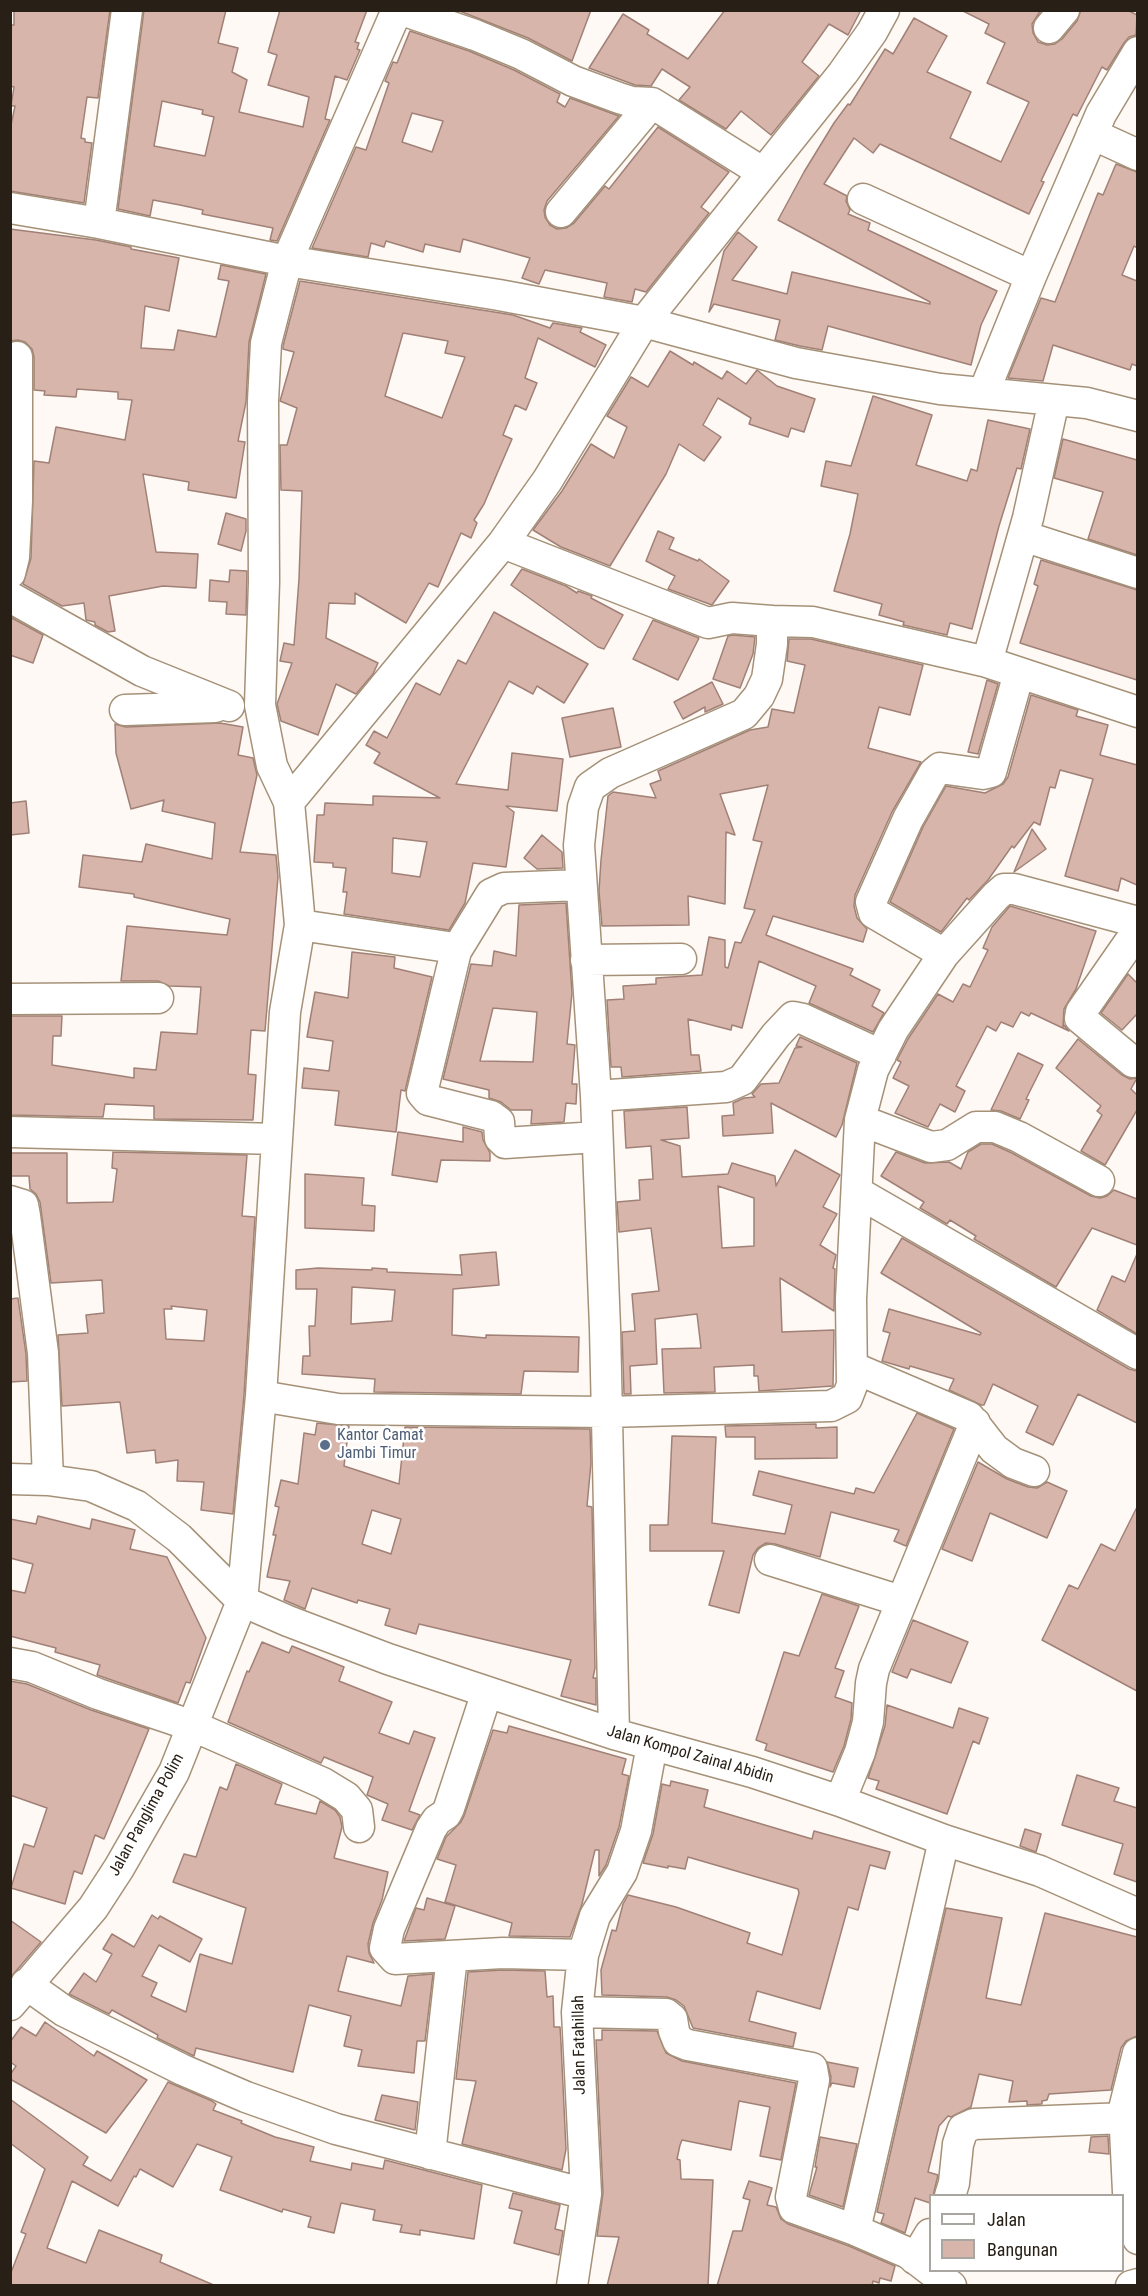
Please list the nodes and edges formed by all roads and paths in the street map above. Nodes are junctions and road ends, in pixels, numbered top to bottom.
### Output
1 (127, 10) edge
2 (398, 10) edge
3 (402, 10) edge
4 (884, 10) edge
5 (1137, 52) edge
6 (652, 103) junction
7 (1092, 134) junction
8 (1137, 155) edge
9 (762, 172) junction
10 (863, 199) dead end
11 (10, 208) edge
12 (561, 212) dead end
13 (99, 223) junction
14 (287, 261) junction
15 (1031, 276) junction
16 (644, 322) junction
17 (17, 357) dead end
18 (984, 392) junction
19 (1054, 400) junction
20 (1137, 416) edge
21 (1023, 536) junction
22 (503, 543) junction
23 (10, 573) edge
24 (1137, 573) edge
25 (10, 597) edge
26 (772, 621) junction
27 (987, 663) junction
28 (1019, 673) junction
29 (260, 705) junction
30 (229, 706) junction
31 (125, 710) dead end
32 (1137, 712) edge
33 (289, 802) junction
34 (580, 885) junction
35 (1137, 922) edge
36 (300, 925) junction
37 (1137, 930) edge
38 (456, 951) junction
39 (944, 954) junction
40 (681, 959) dead end
41 (586, 960) junction
42 (158, 998) dead end
43 (10, 999) edge
44 (881, 1055) junction
45 (1134, 1062) dead end
46 (596, 1096) junction
47 (860, 1120) junction
48 (10, 1132) edge
49 (597, 1137) junction
50 (277, 1139) junction
51 (1099, 1181) dead end
52 (858, 1192) junction
53 (10, 1201) edge
54 (1137, 1354) edge
55 (852, 1367) junction
56 (261, 1396) junction
57 (606, 1412) junction
58 (975, 1423) junction
59 (1034, 1471) dead end
60 (10, 1479) edge
61 (48, 1480) junction
62 (770, 1560) dead end
63 (242, 1601) junction
64 (901, 1601) junction
65 (10, 1663) edge
66 (487, 1692) junction
67 (193, 1726) junction
68 (614, 1734) junction
69 (652, 1745) junction
70 (840, 1800) junction
71 (359, 1827) dead end
72 (944, 1840) junction
73 (1137, 1914) edge
74 (582, 1955) junction
75 (452, 1956) junction
76 (17, 1993) edge
77 (577, 2012) junction
78 (1137, 2053) edge
79 (1125, 2118) junction
80 (430, 2154) junction
81 (586, 2194) junction
82 (951, 2194) edge
83 (855, 2230) junction
84 (929, 2238) edge
85 (1137, 2239) edge
86 (921, 2271) edge
87 (1137, 2284) edge
88 (572, 2286) edge
89 (951, 2286) edge
90 (1131, 2286) edge

1 - 13 street
2 - 14 street
3 - 6 street
4 - 9 street
5 - 7 street
6 - 9 street
6 - 12 street
7 - 8 street
7 - 15 street
9 - 16 street
10 - 15 street
11 - 13 street
13 - 14 street
14 - 16 street
14 - 29 street
15 - 18 street
16 - 18 street
16 - 22 street
17 - 23 street
18 - 19 street
19 - 20 street
19 - 21 street
21 - 24 street
21 - 27 street
22 - 26 street
22 - 33 street
25 - 30 street
26 - 27 street
26 - 34 street
27 - 28 street
28 - 32 street
28 - 39 street
29 - 30 street
29 - 33 street
30 - 31 street
33 - 36 street, Jalan Panglima Polim
34 - 38 street
34 - 41 street
35 - 39 street
36 - 38 street
36 - 50 street, Jalan Panglima Polim
37 - 45 street
38 - 49 street
39 - 44 street
40 - 41 street
41 - 46 street
42 - 43 street
44 - 46 street
44 - 47 street
46 - 49 street
47 - 51 street
47 - 52 street
48 - 50 street
49 - 57 street
50 - 56 street, Jalan Panglima Polim
52 - 54 street
52 - 55 street
53 - 61 street
55 - 57 street
55 - 58 street
56 - 57 street
56 - 63 street, Jalan Panglima Polim
57 - 68 street
58 - 59 street
58 - 64 street
60 - 61 street
61 - 63 street
62 - 64 street
63 - 66 street, Jalan Kompol Zainal Abidin
63 - 67 street, Jalan Panglima Polim
64 - 70 street
65 - 67 street
66 - 68 street, Jalan Kompol Zainal Abidin
66 - 75 street
67 - 71 street
67 - 76 street, Jalan Panglima Polim
68 - 69 street, Jalan Kompol Zainal Abidin
69 - 70 street, Jalan Kompol Zainal Abidin
69 - 74 street, Jalan Fatahillah
70 - 72 street, Jalan Kompol Zainal Abidin
72 - 73 street, Jalan Kompol Zainal Abidin
72 - 83 street
74 - 75 street
74 - 77 street, Jalan Fatahillah
75 - 80 street
76 - 80 street
77 - 81 street, Jalan Fatahillah
77 - 83 street
78 - 79 street
79 - 82 street
79 - 85 street
80 - 81 street
81 - 88 street, Jalan Fatahillah
83 - 86 street
84 - 86 street
86 - 89 street
87 - 90 street

